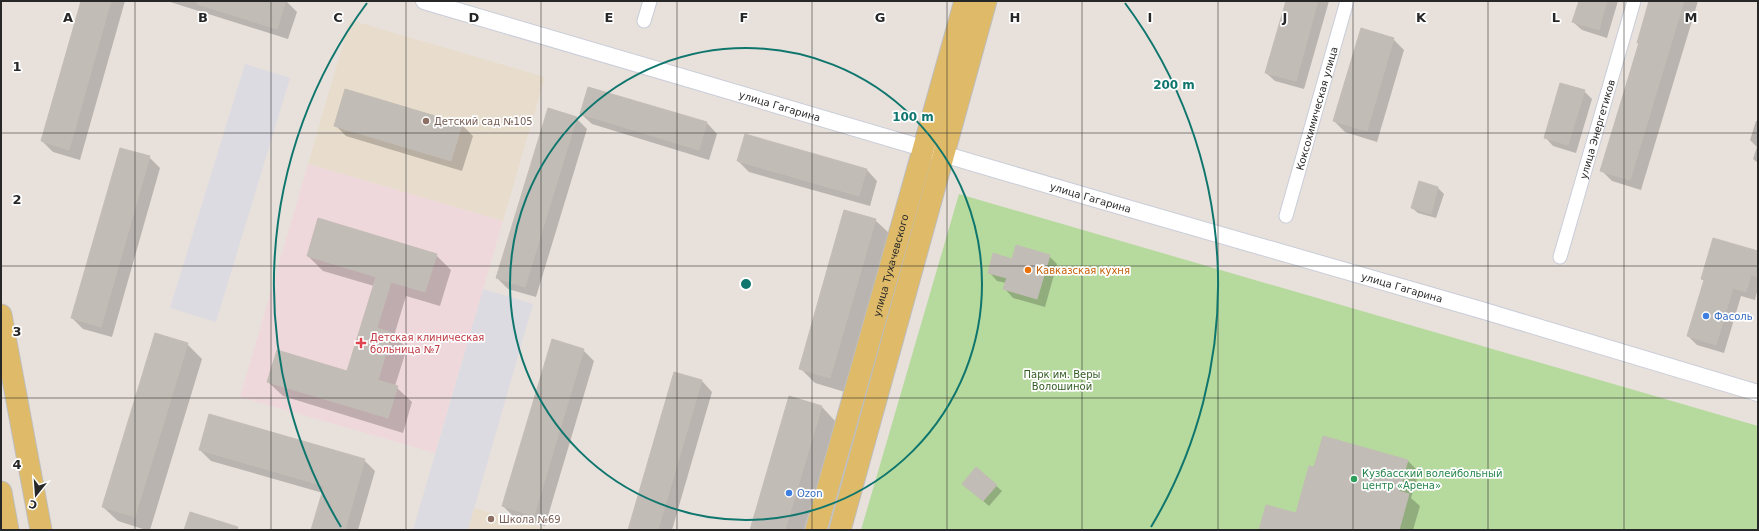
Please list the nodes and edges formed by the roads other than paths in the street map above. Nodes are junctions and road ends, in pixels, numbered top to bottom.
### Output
1 (424, 1) edge
2 (650, 1) edge
3 (965, 1) edge
4 (986, 1) edge
5 (1347, 1) edge
6 (1634, 1) edge
7 (644, 22) dead end
8 (923, 147) junction
9 (943, 153) junction
10 (1286, 216) dead end
11 (1560, 257) dead end
12 (1, 315) edge
13 (1758, 393) edge
14 (1, 492) edge
15 (8, 530) edge
16 (41, 530) edge
17 (816, 530) edge
18 (840, 530) edge

1 - 8 street, улица Гагарина
2 - 7 street
3 - 8 main road, улица Тухачевского
4 - 9 main road, улица Тухачевского
5 - 10 street, Коксохимическая улица
6 - 11 street, улица Энергетиков
8 - 9 street, улица Гагарина
8 - 17 main road, улица Тухачевского
9 - 13 street, улица Гагарина
9 - 18 main road, улица Тухачевского
12 - 16 main road
14 - 15 main road

